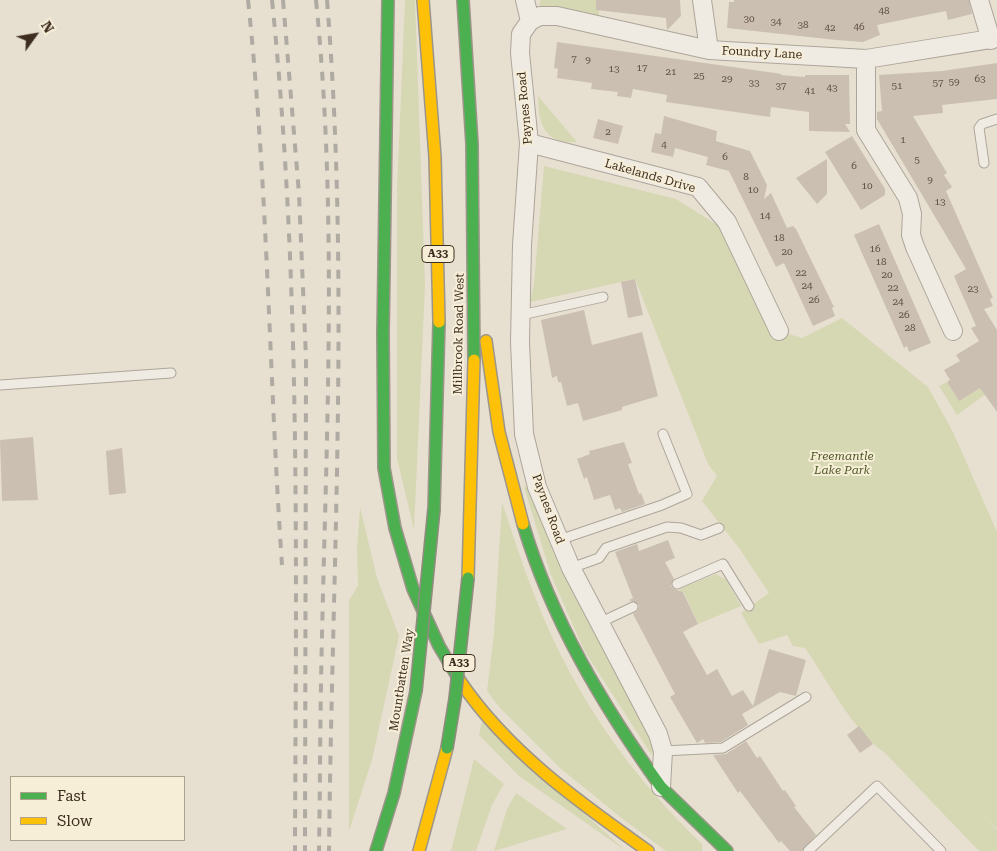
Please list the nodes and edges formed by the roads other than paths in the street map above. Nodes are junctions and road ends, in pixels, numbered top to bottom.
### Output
1 (388, 0) edge
2 (423, 0) edge
3 (463, 0) edge
4 (525, 0) edge
5 (702, 0) edge
6 (979, 0) edge
7 (530, 21) junction
8 (994, 39) edge
9 (709, 50) junction
10 (866, 60) junction
11 (997, 119) edge
12 (529, 143) junction
13 (984, 163) dead end
14 (474, 258) junction
15 (603, 298) dead end
16 (521, 315) junction
17 (779, 331) dead end
18 (953, 331) dead end
19 (171, 373) dead end
20 (0, 385) edge
21 (663, 434) dead end
22 (434, 509) joint
23 (719, 528) dead end
24 (559, 540) junction
25 (571, 568) junction
26 (677, 584) dead end
27 (749, 606) dead end
28 (633, 607) dead end
29 (599, 623) junction
30 (806, 698) dead end
31 (663, 751) junction
32 (661, 787) junction
33 (376, 851) edge
34 (419, 851) edge
35 (648, 851) edge
36 (727, 851) edge
37 (808, 851) edge
38 (941, 851) edge

1 - 35 main road
2 - 22 main road, Millbrook Road West / A33
3 - 14 main road, Millbrook Road West / A33
4 - 7 street
5 - 9 street
6 - 8 street
7 - 9 street, Foundry Lane
7 - 12 street, Paynes Road
8 - 10 street, Foundry Lane
9 - 10 street, Foundry Lane
10 - 18 street
11 - 13 lane
12 - 16 street, Paynes Road
12 - 17 street, Lakelands Drive
14 - 32 main road
14 - 34 main road, Millbrook Road West / A33, bridge
15 - 16 lane
16 - 24 street, Paynes Road
19 - 20 lane
21 - 24 lane
22 - 33 main road, Mountbatten Way / A33, bridge
23 - 25 lane
24 - 25 street, Paynes Road
25 - 29 street, Paynes Road
26 - 27 lane
28 - 29 lane
29 - 31 street, Paynes Road
30 - 31 lane
31 - 32 street, Paynes Road
32 - 36 main road
37 - 38 lane

